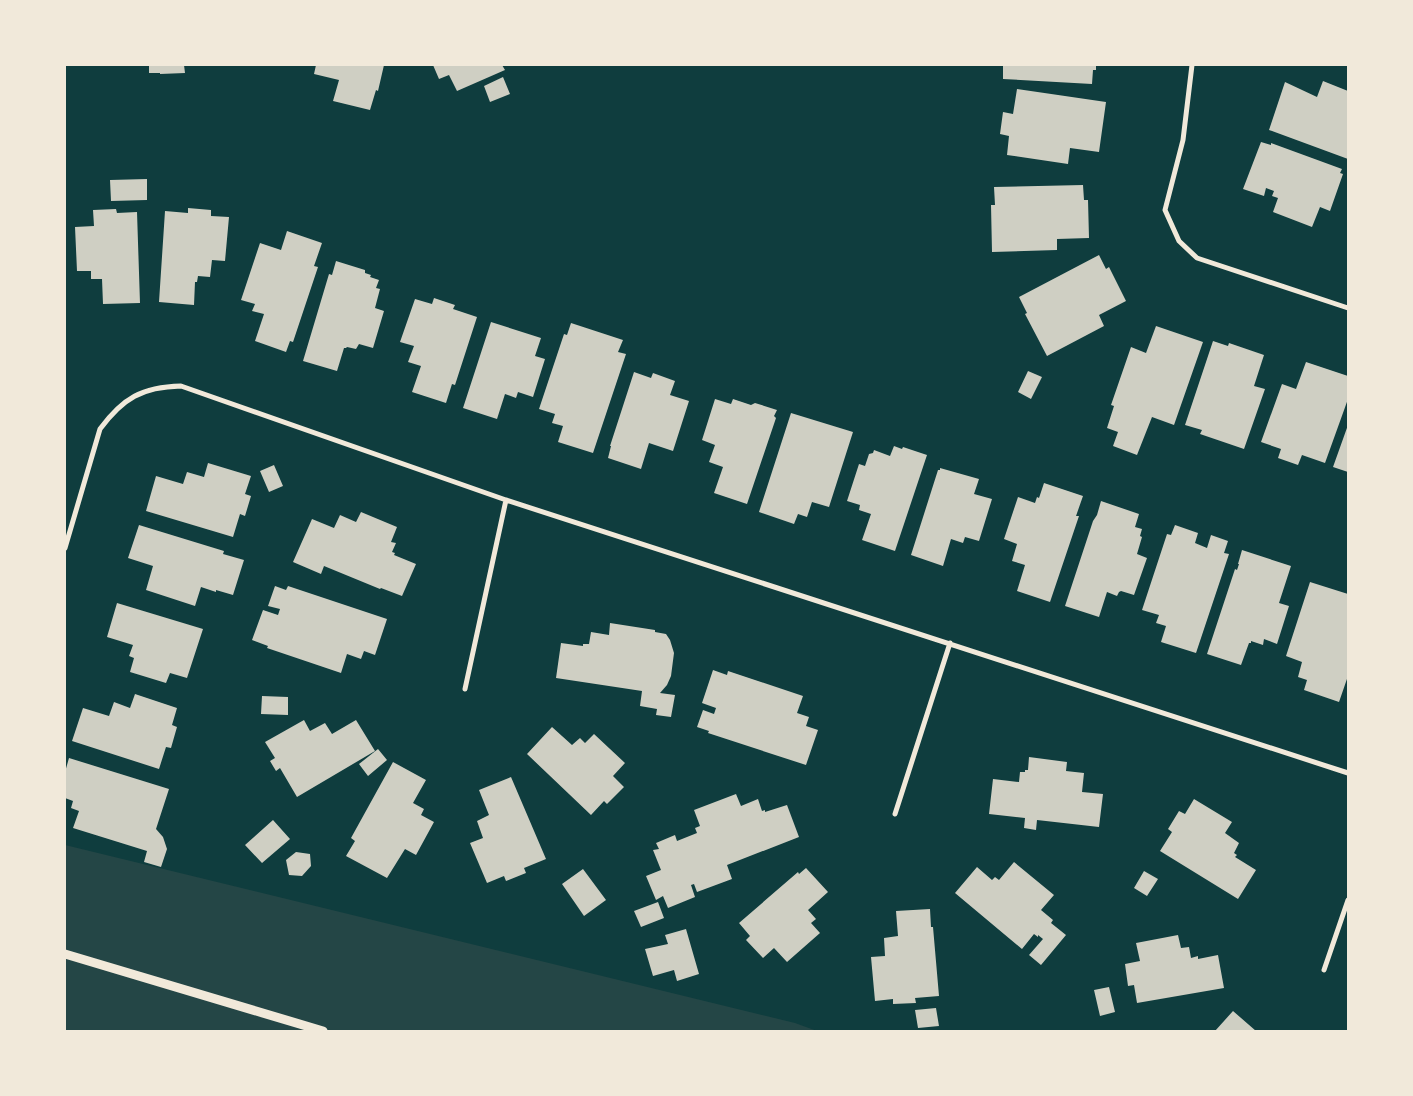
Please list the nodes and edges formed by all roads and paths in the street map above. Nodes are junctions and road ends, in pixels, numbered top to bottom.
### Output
1 (1192, 65) edge
2 (1348, 308) edge
3 (506, 500) junction
4 (65, 548) edge
5 (950, 643) junction
6 (464, 689) dead end
7 (1348, 773) edge
8 (895, 814) dead end
9 (1348, 900) edge
10 (65, 954) edge
11 (1324, 970) dead end
12 (323, 1031) edge

1 - 2 street
3 - 4 street
3 - 5 street
3 - 6 street
5 - 7 street
5 - 8 street
9 - 11 street
10 - 12 street

